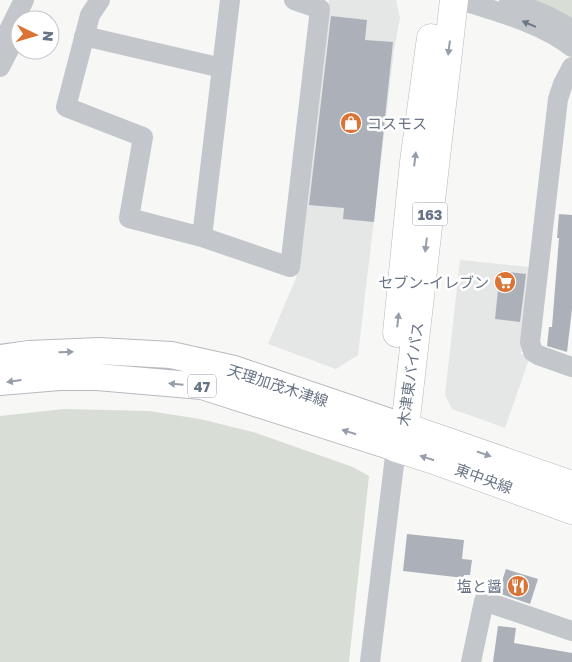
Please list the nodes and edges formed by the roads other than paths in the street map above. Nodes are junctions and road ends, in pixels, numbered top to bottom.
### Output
1 (24, 0) edge
2 (100, 0) edge
3 (230, 0) edge
4 (294, 0) edge
5 (437, 0) edge
6 (454, 0) edge
7 (460, 0) edge
8 (509, 0) edge
9 (572, 29) edge
10 (84, 36) junction
11 (572, 47) edge
12 (0, 48) edge
13 (10, 48) edge
14 (0, 67) edge
15 (572, 67) edge
16 (222, 68) junction
17 (202, 237) junction
18 (0, 358) edge
19 (572, 367) edge
20 (0, 382) edge
21 (396, 432) junction
22 (572, 485) edge
23 (572, 510) edge
24 (572, 631) edge
25 (370, 662) edge
26 (471, 662) edge

1 - 12 street
2 - 10 street
3 - 16 street
4 - 17 street
21 -> 5 highway, 木津東バイパス / 163
6 -> 21 highway, 木津東バイパス / 163
11 -> 7 street
8 - 9 street
10 - 16 street
10 - 17 street
13 - 14 street
15 - 19 street
16 - 17 street
18 -> 21 main road, 天理加茂木津線 / 47
21 -> 20 main road, 天理加茂木津線 / 47
21 -> 22 highway, 東中央線
23 -> 21 highway, 東中央線
21 - 25 street
24 - 26 street

